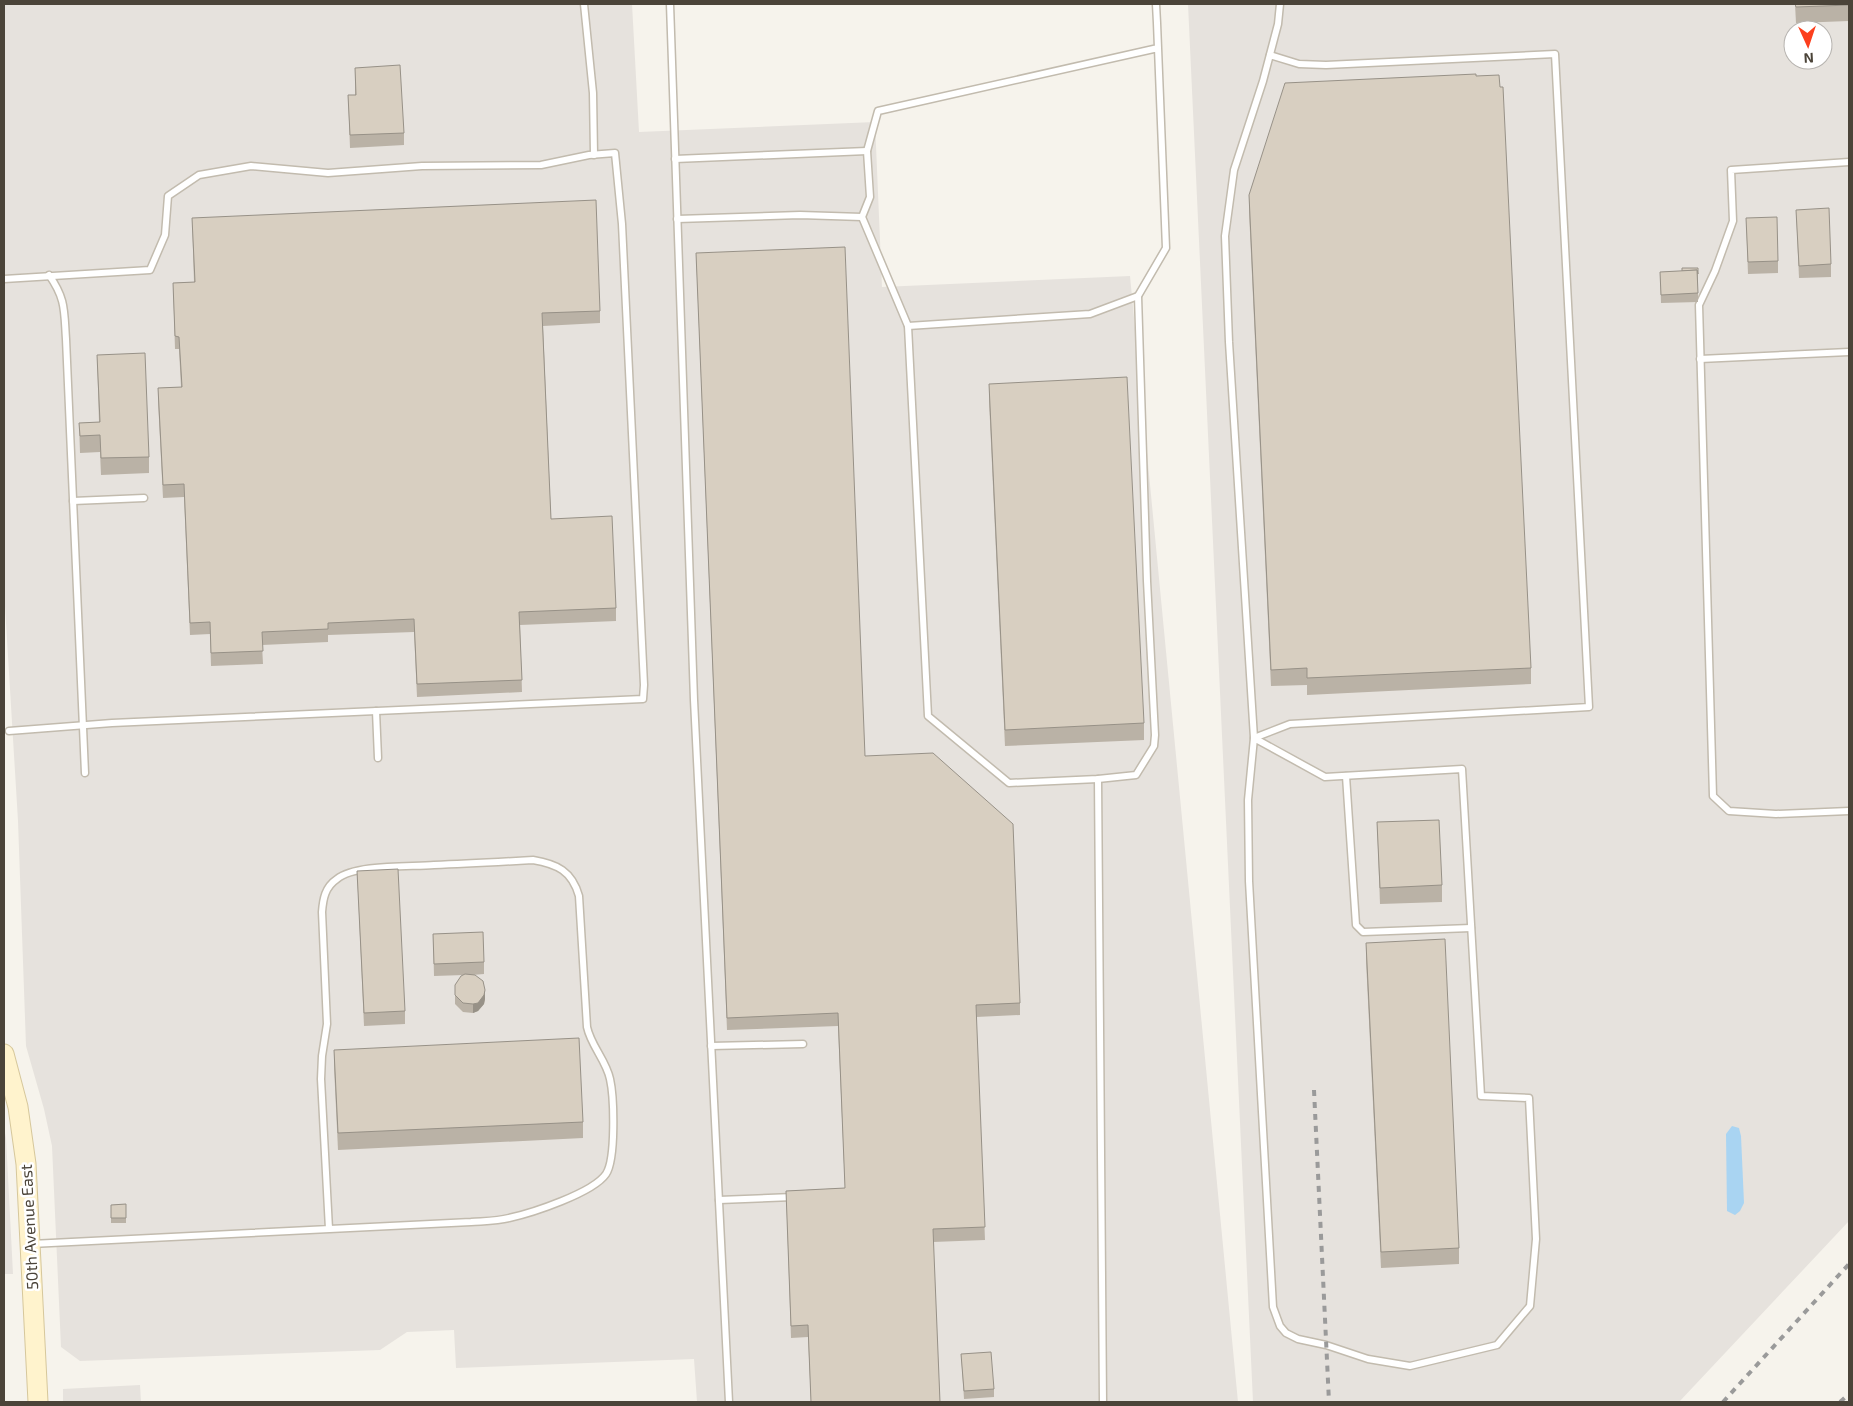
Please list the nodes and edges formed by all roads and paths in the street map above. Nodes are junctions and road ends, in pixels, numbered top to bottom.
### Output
1 (584, 4) edge
2 (670, 4) edge
3 (1156, 4) edge
4 (1280, 4) edge
5 (1158, 48) junction
6 (1270, 55) junction
7 (867, 151) junction
8 (594, 154) junction
9 (675, 159) junction
10 (1849, 162) edge
11 (862, 217) junction
12 (677, 218) junction
13 (49, 276) junction
14 (4, 279) edge
15 (1138, 296) junction
16 (908, 326) junction
17 (1849, 352) edge
18 (1700, 358) junction
19 (144, 498) dead end
20 (72, 501) junction
21 (376, 711) junction
22 (82, 726) junction
23 (10, 731) dead end
24 (1254, 738) junction
25 (378, 758) dead end
26 (85, 773) dead end
27 (1346, 776) junction
28 (1098, 779) junction
29 (1849, 811) edge
30 (1471, 928) junction
31 (803, 1044) dead end
32 (711, 1046) junction
33 (5, 1060) edge
34 (800, 1197) edge
35 (719, 1200) junction
36 (329, 1229) junction
37 (30, 1244) junction
38 (38, 1402) edge
39 (729, 1402) edge
40 (1103, 1402) edge

1 - 8 lane
2 - 9 lane
3 - 5 lane
4 - 6 lane
5 - 7 lane
5 - 15 lane
6 - 24 lane
6 - 24 lane
7 - 9 lane
7 - 11 lane
8 - 13 lane
8 - 21 lane
9 - 12 lane
10 - 18 lane
11 - 12 lane
11 - 16 lane
12 - 32 lane
13 - 14 lane
13 - 20 lane
15 - 16 lane
15 - 28 lane
16 - 28 lane
17 - 18 lane
18 - 29 lane
19 - 20 lane
20 - 22 lane
21 - 22 lane
21 - 25 lane
22 - 23 lane
22 - 26 lane
24 - 27 lane
24 - 30 lane
27 - 30 lane
27 - 30 lane
28 - 40 lane
31 - 32 lane
32 - 35 lane
33 - 37 street, 50th Avenue East
34 - 35 lane
35 - 39 lane
36 - 36 lane
36 - 37 lane
37 - 38 street, 50th Avenue East

